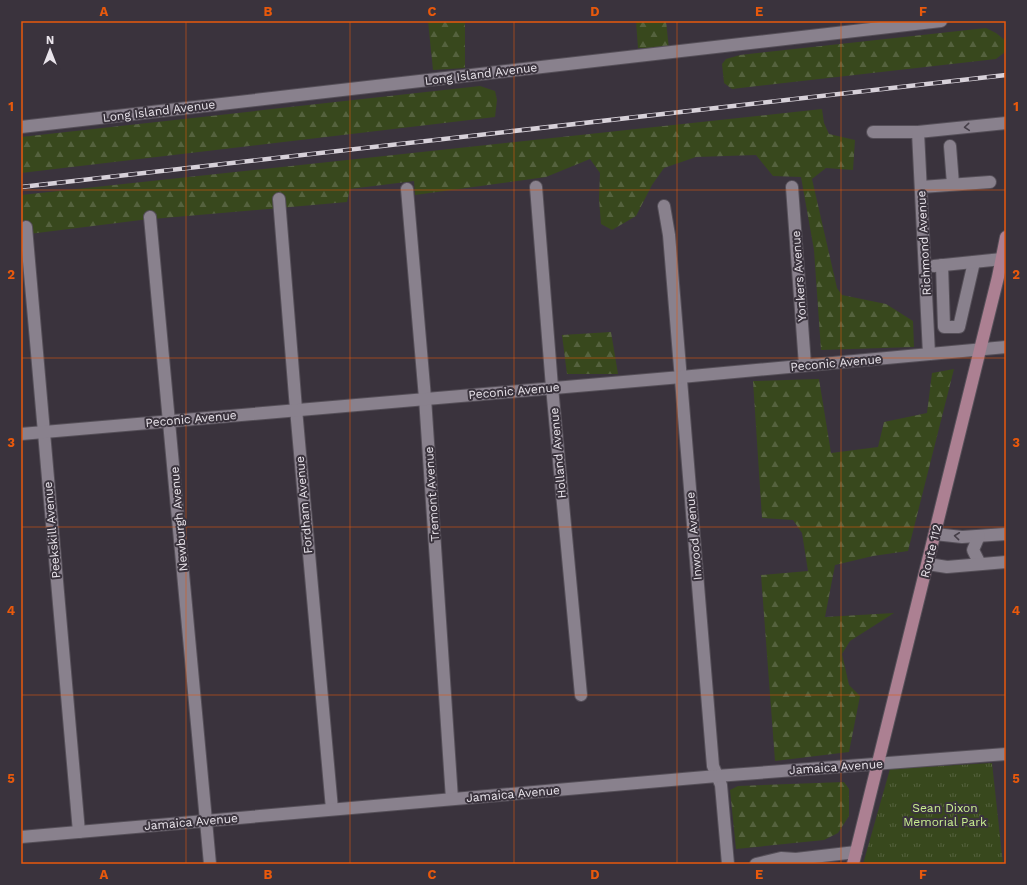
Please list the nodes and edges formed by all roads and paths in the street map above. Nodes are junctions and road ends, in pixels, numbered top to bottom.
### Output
1 (941, 21) edge
2 (1006, 123) edge
3 (21, 127) edge
4 (873, 132) dead end
5 (918, 132) junction
6 (950, 146) dead end
7 (990, 182) dead end
8 (953, 184) junction
9 (536, 187) dead end
10 (792, 187) dead end
11 (921, 187) junction
12 (407, 189) dead end
13 (279, 199) dead end
14 (664, 206) dead end
15 (150, 217) dead end
16 (26, 227) dead end
17 (1006, 236) edge
18 (1002, 259) junction
19 (974, 262) junction
20 (942, 265) junction
21 (925, 267) junction
22 (1006, 347) edge
23 (980, 349) junction
24 (929, 354) junction
25 (805, 365) junction
26 (680, 377) junction
27 (552, 387) junction
28 (425, 398) junction
29 (296, 409) junction
30 (170, 421) junction
31 (44, 432) junction
32 (21, 434) edge
33 (935, 534) junction
34 (1006, 534) edge
35 (979, 536) junction
36 (1006, 562) edge
37 (928, 564) junction
38 (980, 564) junction
39 (581, 695) dead end
40 (1006, 754) edge
41 (878, 764) junction
42 (717, 776) junction
43 (452, 799) junction
44 (332, 809) junction
45 (206, 821) junction
46 (79, 832) junction
47 (21, 837) edge
48 (856, 852) junction
49 (210, 864) edge
50 (728, 864) edge
51 (756, 864) edge
52 (853, 864) edge

1 - 3 street, Long Island Avenue
2 -> 5 street
4 - 5 street
5 - 11 street, Richmond Avenue
6 - 8 street
7 - 8 street
8 - 11 street
9 - 27 street, Holland Avenue
10 - 25 street, Yonkers Avenue
11 - 21 street, Richmond Avenue
12 - 28 street, Tremont Avenue
13 - 29 street, Fordham Avenue
14 - 26 street, Inwood Avenue
15 - 30 street, Newburgh Avenue
16 - 31 street, Peekskill Avenue
17 - 18 main road, Route 112
18 - 19 street
18 - 23 main road, Route 112
19 - 20 street
19 - 20 street
20 - 21 street
21 - 24 street, Richmond Avenue
22 - 23 street, Peconic Avenue
23 - 24 street, Peconic Avenue
23 - 33 main road, Route 112
24 - 25 street, Peconic Avenue
25 - 26 street, Peconic Avenue
26 - 27 street, Peconic Avenue
26 - 42 street, Inwood Avenue
27 - 28 street, Peconic Avenue
27 - 39 street, Holland Avenue
28 - 29 street, Peconic Avenue
28 - 43 street, Tremont Avenue
29 - 30 street, Peconic Avenue
29 - 44 street, Fordham Avenue
30 - 31 street, Peconic Avenue
30 - 45 street, Newburgh Avenue
31 - 32 street, Peconic Avenue
31 - 46 street, Peekskill Avenue
35 -> 33 street
33 - 37 main road, Route 112
34 - 35 street
35 - 38 street
36 - 38 street
37 - 38 street
37 - 41 main road, Route 112
40 - 41 street, Jamaica Avenue
41 - 42 street, Jamaica Avenue
41 - 48 main road, Route 112
42 - 43 street, Jamaica Avenue
42 - 50 street, Inwood Avenue
43 - 44 street, Jamaica Avenue
44 - 45 street, Jamaica Avenue
45 - 46 street, Jamaica Avenue
45 - 49 street, Newburgh Avenue
46 - 47 street, Jamaica Avenue
48 - 51 street
48 - 52 main road, Route 112

